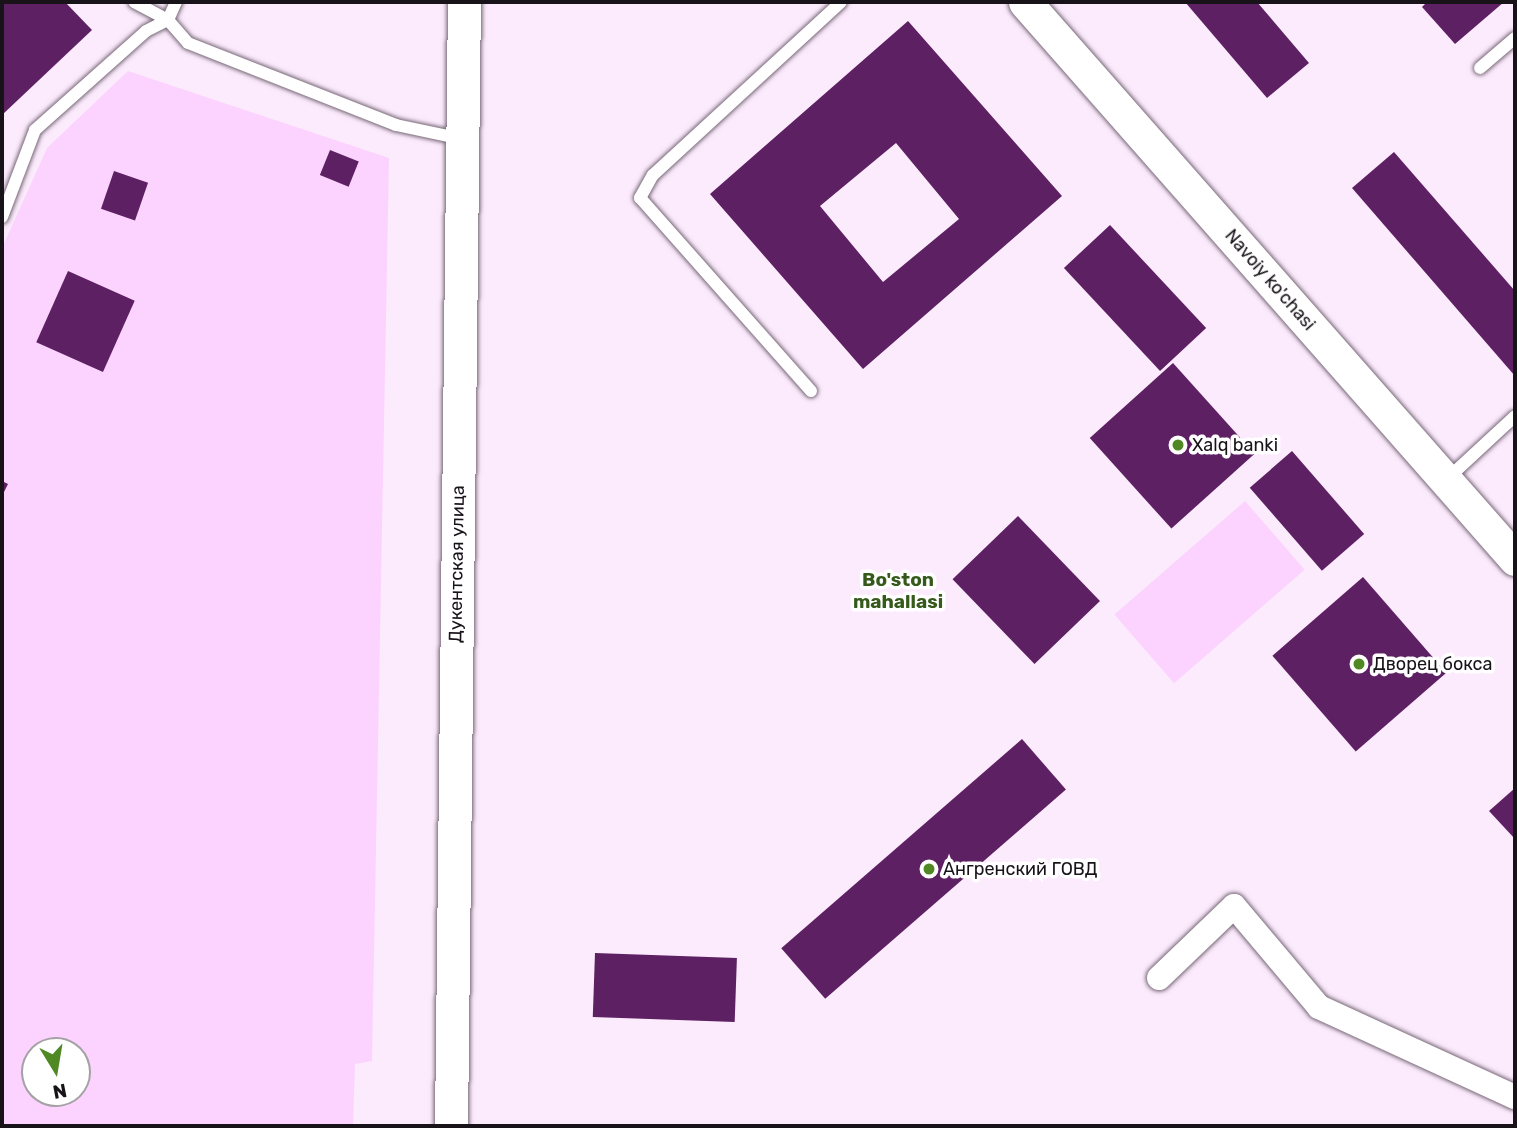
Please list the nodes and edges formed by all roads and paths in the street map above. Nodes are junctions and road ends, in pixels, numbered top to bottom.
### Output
1 (134, 2) edge
2 (176, 2) edge
3 (464, 2) edge
4 (841, 2) edge
5 (1025, 2) edge
6 (168, 20) junction
7 (1515, 38) edge
8 (1480, 68) dead end
9 (462, 139) junction
10 (2, 217) edge
11 (811, 391) dead end
12 (1515, 416) edge
13 (1446, 480) junction
14 (1515, 559) edge
15 (1159, 978) dead end
16 (1515, 1097) edge
17 (451, 1126) edge

1 - 6 lane
2 - 6 lane
3 - 9 main road, Дукентская улица
4 - 11 lane
5 - 13 main road, Navoiy ko'chasi
6 - 9 lane
6 - 10 lane
7 - 8 lane
9 - 17 main road, Дукентская улица
12 - 13 lane
13 - 14 main road, Navoiy ko'chasi
15 - 16 street

